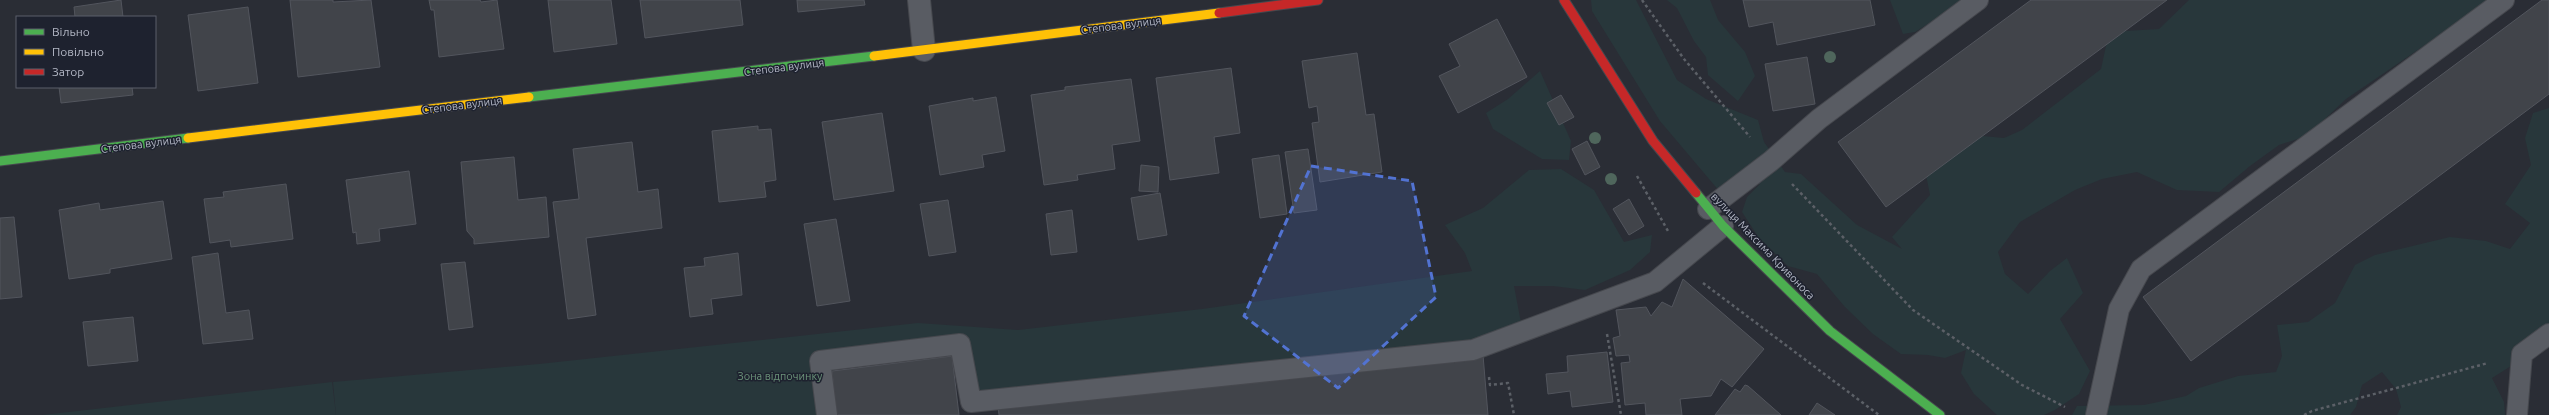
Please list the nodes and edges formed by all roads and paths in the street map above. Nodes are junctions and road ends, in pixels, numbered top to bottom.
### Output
1 (919, 0) edge
2 (1318, 0) edge
3 (1564, 0) edge
4 (1642, 0) edge
5 (1978, 0) edge
6 (2504, 0) edge
7 (924, 50) junction
8 (0, 161) edge
9 (1771, 161) junction
10 (1708, 209) junction
11 (1724, 226) junction
12 (2549, 334) edge
13 (1610, 347) dead end
14 (2522, 354) junction
15 (1488, 370) dead end
16 (2068, 408) dead end
17 (827, 415) edge
18 (1514, 415) edge
19 (1621, 415) edge
20 (1940, 415) edge
21 (2096, 415) edge
22 (2304, 415) edge
23 (2516, 415) edge

1 - 7 street
2 - 7 street, Степова вулиця
3 - 10 street, вулиця Максима Кривоноса
4 - 9 path
5 - 9 lane
6 - 21 lane
7 - 8 street, Степова вулиця
9 - 10 lane
9 - 16 path
10 - 11 street, вулиця Максима Кривоноса
11 - 17 lane
11 - 20 street, вулиця Максима Кривоноса
12 - 14 lane
13 - 19 path
14 - 22 path
14 - 23 lane
15 - 18 path

